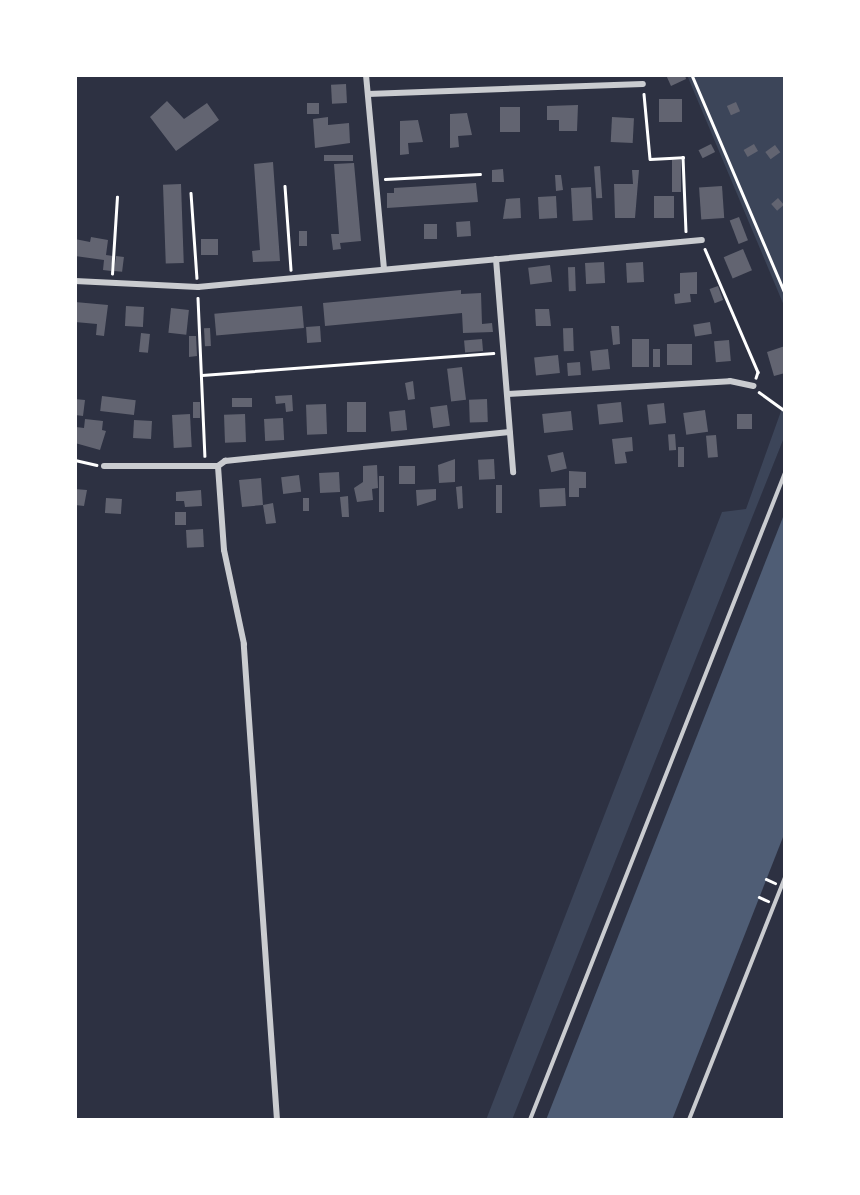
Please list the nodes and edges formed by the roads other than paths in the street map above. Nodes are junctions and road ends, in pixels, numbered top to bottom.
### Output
1 (366, 75) edge
2 (643, 84) road end
3 (368, 94) junction
4 (702, 240) road end
5 (496, 259) junction
6 (384, 268) junction
7 (75, 281) edge
8 (753, 386) road end
9 (507, 394) junction
10 (510, 432) junction
11 (218, 466) junction
12 (104, 467) road end
13 (513, 472) dead end
14 (785, 473) edge
15 (785, 877) edge
16 (277, 1120) edge
17 (530, 1120) edge
18 (689, 1120) edge

1 - 3 street
2 - 3 street
3 - 6 street
4 - 5 street
5 - 6 street
5 - 9 street
6 - 7 street
8 - 9 street
9 - 10 street
10 - 11 street
10 - 13 street
11 - 12 street
11 - 16 street
14 - 17 lane
15 - 18 lane

